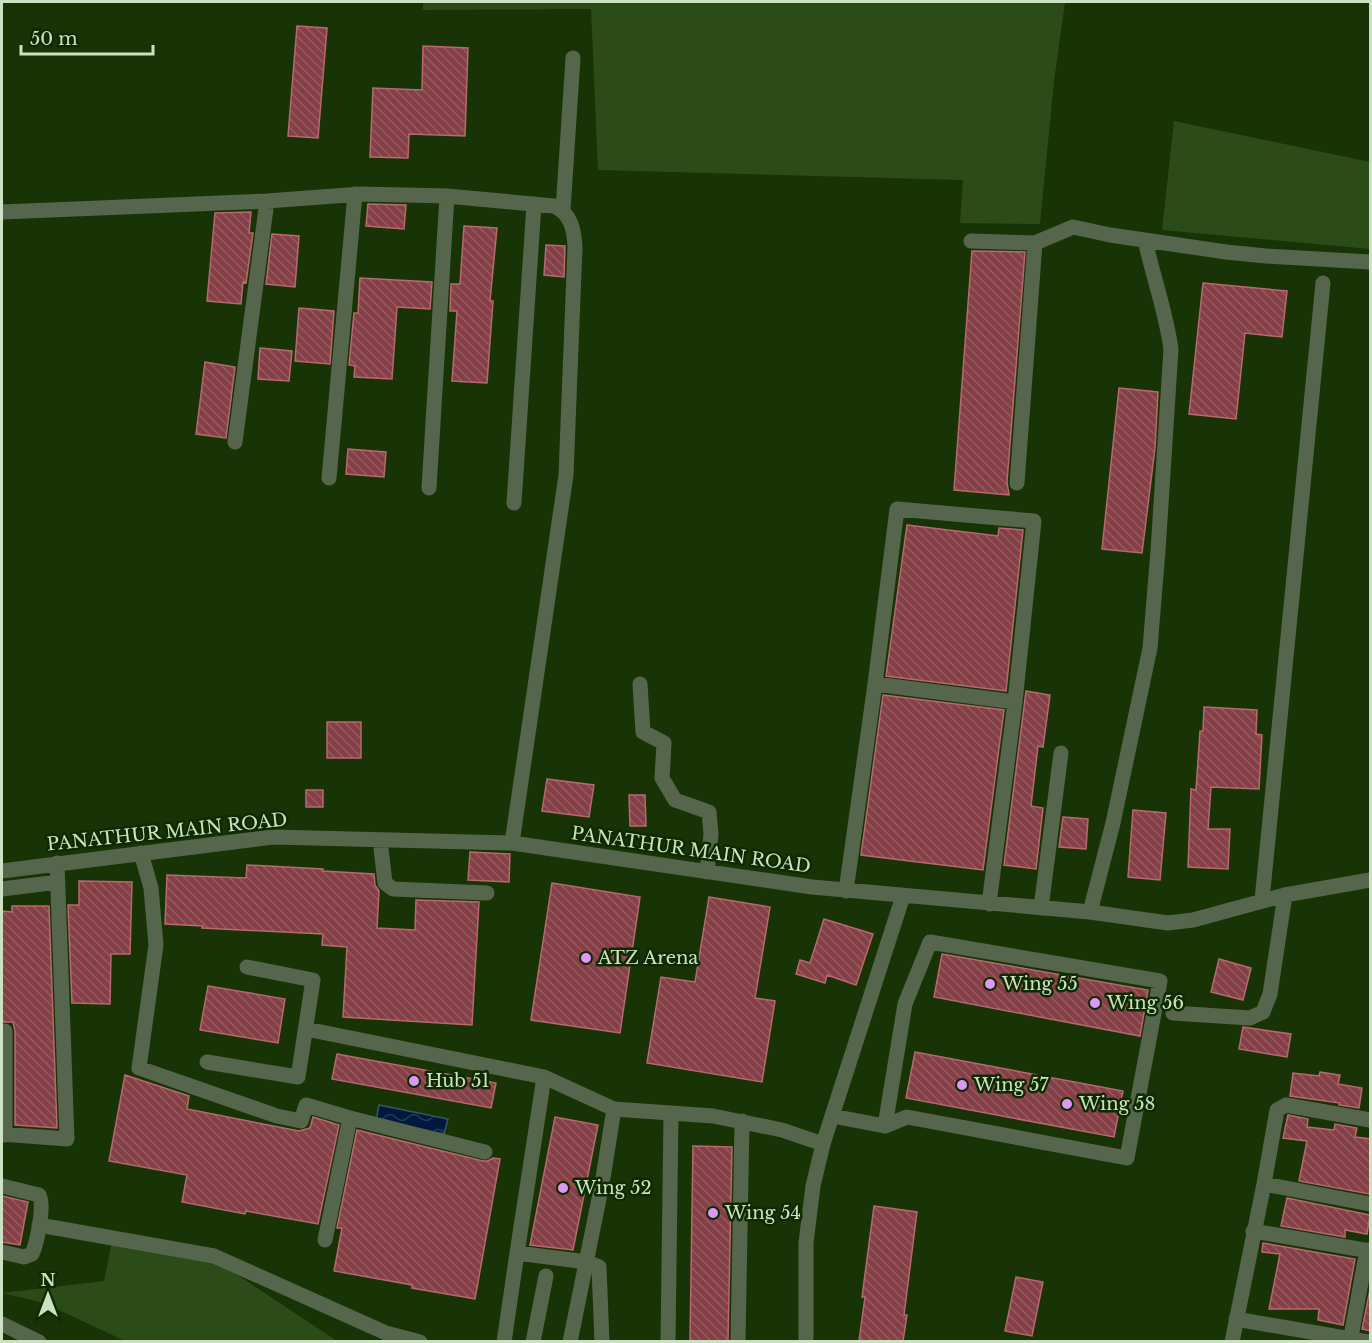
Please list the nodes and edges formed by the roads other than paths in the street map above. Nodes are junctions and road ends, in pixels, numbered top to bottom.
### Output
1 (573, 57) dead end
2 (355, 194) junction
3 (447, 196) junction
4 (267, 201) junction
5 (534, 204) junction
6 (563, 210) junction
7 (2, 212) edge
8 (1144, 240) junction
9 (971, 241) dead end
10 (1035, 243) junction
11 (1371, 261) edge
12 (1323, 283) dead end
13 (235, 442) dead end
14 (329, 478) dead end
15 (1017, 483) dead end
16 (429, 488) dead end
17 (514, 503) dead end
18 (640, 684) dead end
19 (875, 684) junction
20 (1015, 702) junction
21 (1061, 753) dead end
22 (380, 840) junction
23 (512, 843) junction
24 (141, 854) junction
25 (57, 863) junction
26 (2, 872) edge
27 (707, 872) junction
28 (1371, 880) edge
29 (58, 882) junction
30 (2, 889) edge
31 (846, 891) junction
32 (487, 893) dead end
33 (1285, 895) junction
34 (903, 896) junction
35 (1262, 900) junction
36 (989, 904) junction
37 (1041, 908) junction
38 (1090, 912) junction
39 (247, 967) dead end
40 (1173, 1012) dead end
41 (306, 1029) junction
42 (5, 1031) dead end
43 (207, 1062) dead end
44 (544, 1077) junction
45 (614, 1109) junction
46 (671, 1113) junction
47 (832, 1116) junction
48 (350, 1118) junction
49 (1371, 1120) edge
50 (742, 1122) junction
51 (885, 1126) junction
52 (3, 1135) edge
53 (823, 1144) junction
54 (485, 1152) dead end
55 (1264, 1184) junction
56 (2, 1186) edge
57 (1371, 1204) edge
58 (39, 1225) junction
59 (1253, 1231) junction
60 (325, 1240) dead end
61 (1369, 1250) edge
62 (2, 1252) edge
63 (517, 1253) junction
64 (587, 1262) junction
65 (546, 1276) dead end
66 (1236, 1319) junction
67 (2, 1324) edge
68 (386, 1337) edge
69 (1350, 1340) edge
70 (39, 1341) edge
71 (420, 1341) edge
72 (504, 1341) edge
73 (533, 1341) edge
74 (570, 1341) edge
75 (602, 1341) edge
76 (669, 1341) edge
77 (738, 1341) edge
78 (806, 1341) edge
79 (1232, 1341) edge
80 (1368, 1341) edge

1 - 6 street
2 - 3 street
2 - 4 street
2 - 14 street
3 - 5 street
3 - 16 street
4 - 7 street
4 - 13 street
5 - 6 street
5 - 17 street
6 - 23 street
8 - 10 street
8 - 11 street
8 - 38 street
9 - 10 street
10 - 15 street
12 - 35 street
18 - 27 street
19 - 20 street
19 - 20 street
19 - 31 street
20 - 36 street
21 - 37 street
22 - 23 street, PANATHUR MAIN ROAD
22 - 24 street, PANATHUR MAIN ROAD
22 - 32 street
23 - 27 street, PANATHUR MAIN ROAD
24 - 25 street, PANATHUR MAIN ROAD
24 - 48 street
25 - 26 street, PANATHUR MAIN ROAD
25 - 29 street
27 - 31 street, PANATHUR MAIN ROAD
28 - 33 street, PANATHUR MAIN ROAD
29 - 30 street
29 - 52 street
31 - 34 street, PANATHUR MAIN ROAD
33 - 35 street, PANATHUR MAIN ROAD
33 - 40 street
34 - 36 street, PANATHUR MAIN ROAD
34 - 47 street
35 - 38 street, PANATHUR MAIN ROAD
36 - 37 street, PANATHUR MAIN ROAD
37 - 38 street, PANATHUR MAIN ROAD
39 - 41 street
41 - 43 street
41 - 44 street
42 - 52 street
44 - 45 street
44 - 63 street
45 - 46 street
45 - 64 street
46 - 50 street
46 - 76 street
47 - 51 street
47 - 53 street
48 - 54 street
48 - 60 street
49 - 55 street
50 - 53 street
50 - 77 street
51 - 51 street
53 - 78 street
55 - 57 street
55 - 59 street
56 - 58 street
58 - 62 street
58 - 68 street
59 - 61 street
59 - 66 street
61 - 69 street
63 - 64 street
63 - 72 street
64 - 74 street
64 - 75 street
65 - 73 street
66 - 69 street
66 - 79 street
67 - 70 street
68 - 71 street
69 - 80 street

